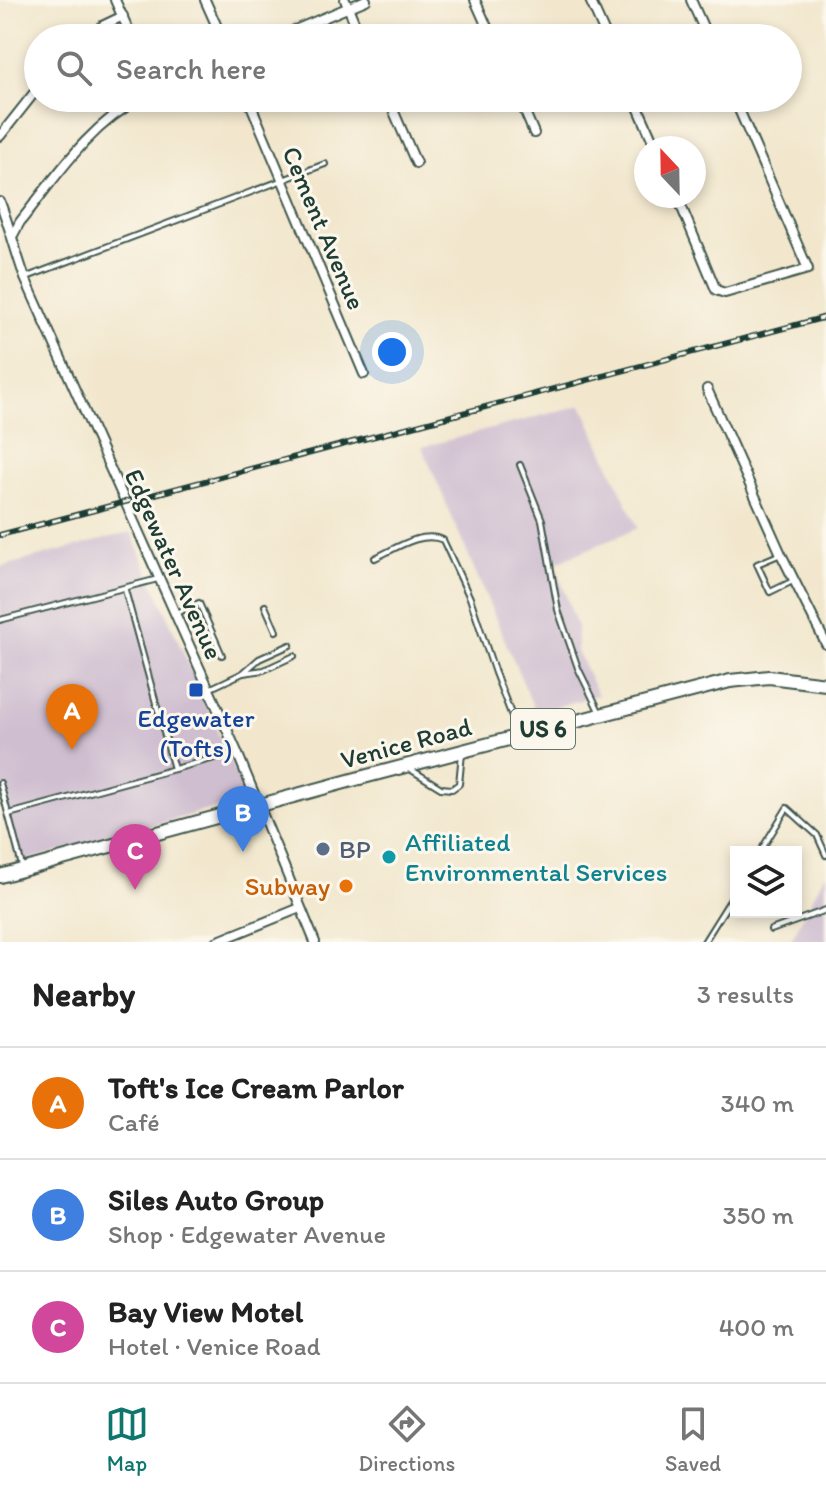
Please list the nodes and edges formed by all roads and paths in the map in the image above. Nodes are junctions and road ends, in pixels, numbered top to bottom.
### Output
1 (115, 0) edge
2 (205, 0) edge
3 (366, 0) edge
4 (475, 0) edge
5 (590, 0) edge
6 (691, 0) edge
7 (346, 4) edge
8 (123, 16) junction
9 (106, 24) edge
10 (126, 24) edge
11 (216, 24) edge
12 (305, 24) edge
13 (355, 24) edge
14 (486, 24) edge
15 (601, 24) edge
16 (702, 24) edge
17 (24, 106) edge
18 (116, 112) edge
19 (254, 112) edge
20 (394, 112) edge
21 (525, 112) edge
22 (640, 112) edge
23 (740, 112) edge
24 (534, 133) dead end
25 (0, 136) edge
26 (651, 136) edge
27 (416, 163) dead end
28 (325, 164) dead end
29 (283, 181) junction
30 (0, 202) edge
31 (682, 208) edge
32 (13, 235) junction
33 (25, 278) junction
34 (364, 374) dead end
35 (707, 389) dead end
36 (520, 465) dead end
37 (781, 554) junction
38 (375, 558) dead end
39 (158, 579) junction
40 (795, 580) junction
41 (125, 590) junction
42 (265, 606) dead end
43 (174, 614) junction
44 (0, 620) edge
45 (276, 631) dead end
46 (826, 644) edge
47 (290, 645) dead end
48 (222, 655) dead end
49 (294, 656) dead end
50 (243, 673) junction
51 (826, 684) edge
52 (209, 689) junction
53 (601, 715) junction
54 (520, 735) junction
55 (462, 751) junction
56 (237, 752) junction
57 (405, 766) junction
58 (174, 769) junction
59 (0, 783) edge
60 (259, 805) junction
61 (9, 814) junction
62 (764, 846) edge
63 (826, 855) edge
64 (23, 870) junction
65 (0, 876) edge
66 (730, 901) edge
67 (300, 908) junction
68 (826, 910) edge
69 (771, 930) dead end
70 (216, 942) edge
71 (315, 942) edge
72 (704, 942) edge

1 - 8 street
2 - 11 street
3 - 7 street
4 - 14 street
5 - 15 street
6 - 16 street
7 - 12 street
7 - 13 street
8 - 9 street
8 - 10 street
17 - 25 street
18 - 32 street
19 - 29 street, Cement Avenue
20 - 27 street
21 - 24 street
22 - 26 street
23 - 31 street
28 - 29 lane
29 - 33 lane
29 - 34 street, Cement Avenue
30 - 32 street, Edgewater Avenue
32 - 33 street, Edgewater Avenue
33 - 39 street, Edgewater Avenue
35 - 37 street
36 - 53 lane
37 - 40 street
37 - 40 lane
38 - 54 lane
39 - 41 lane
39 - 43 street, Edgewater Avenue
40 - 46 street
41 - 44 lane
41 - 58 lane
42 - 45 lane
43 - 48 lane
43 - 52 street, Edgewater Avenue
47 - 50 lane
49 - 50 lane
50 - 52 lane
51 - 53 main road, Venice Road / US 6
52 - 56 street, Edgewater Avenue
53 - 54 main road, Venice Road / US 6
54 - 55 main road, Venice Road / US 6
55 - 57 main road, Venice Road / US 6
55 - 57 lane
56 - 58 lane
56 - 60 street, Edgewater Avenue
57 - 60 main road, Venice Road / US 6
58 - 61 lane
59 - 61 lane
60 - 64 main road, Venice Road / US 6
60 - 67 street, Edgewater Avenue
61 - 64 lane
62 - 63 lane
64 - 65 main road, Venice Road / US 6
66 - 72 lane
67 - 70 street
67 - 71 street, Edgewater Avenue
68 - 69 lane

